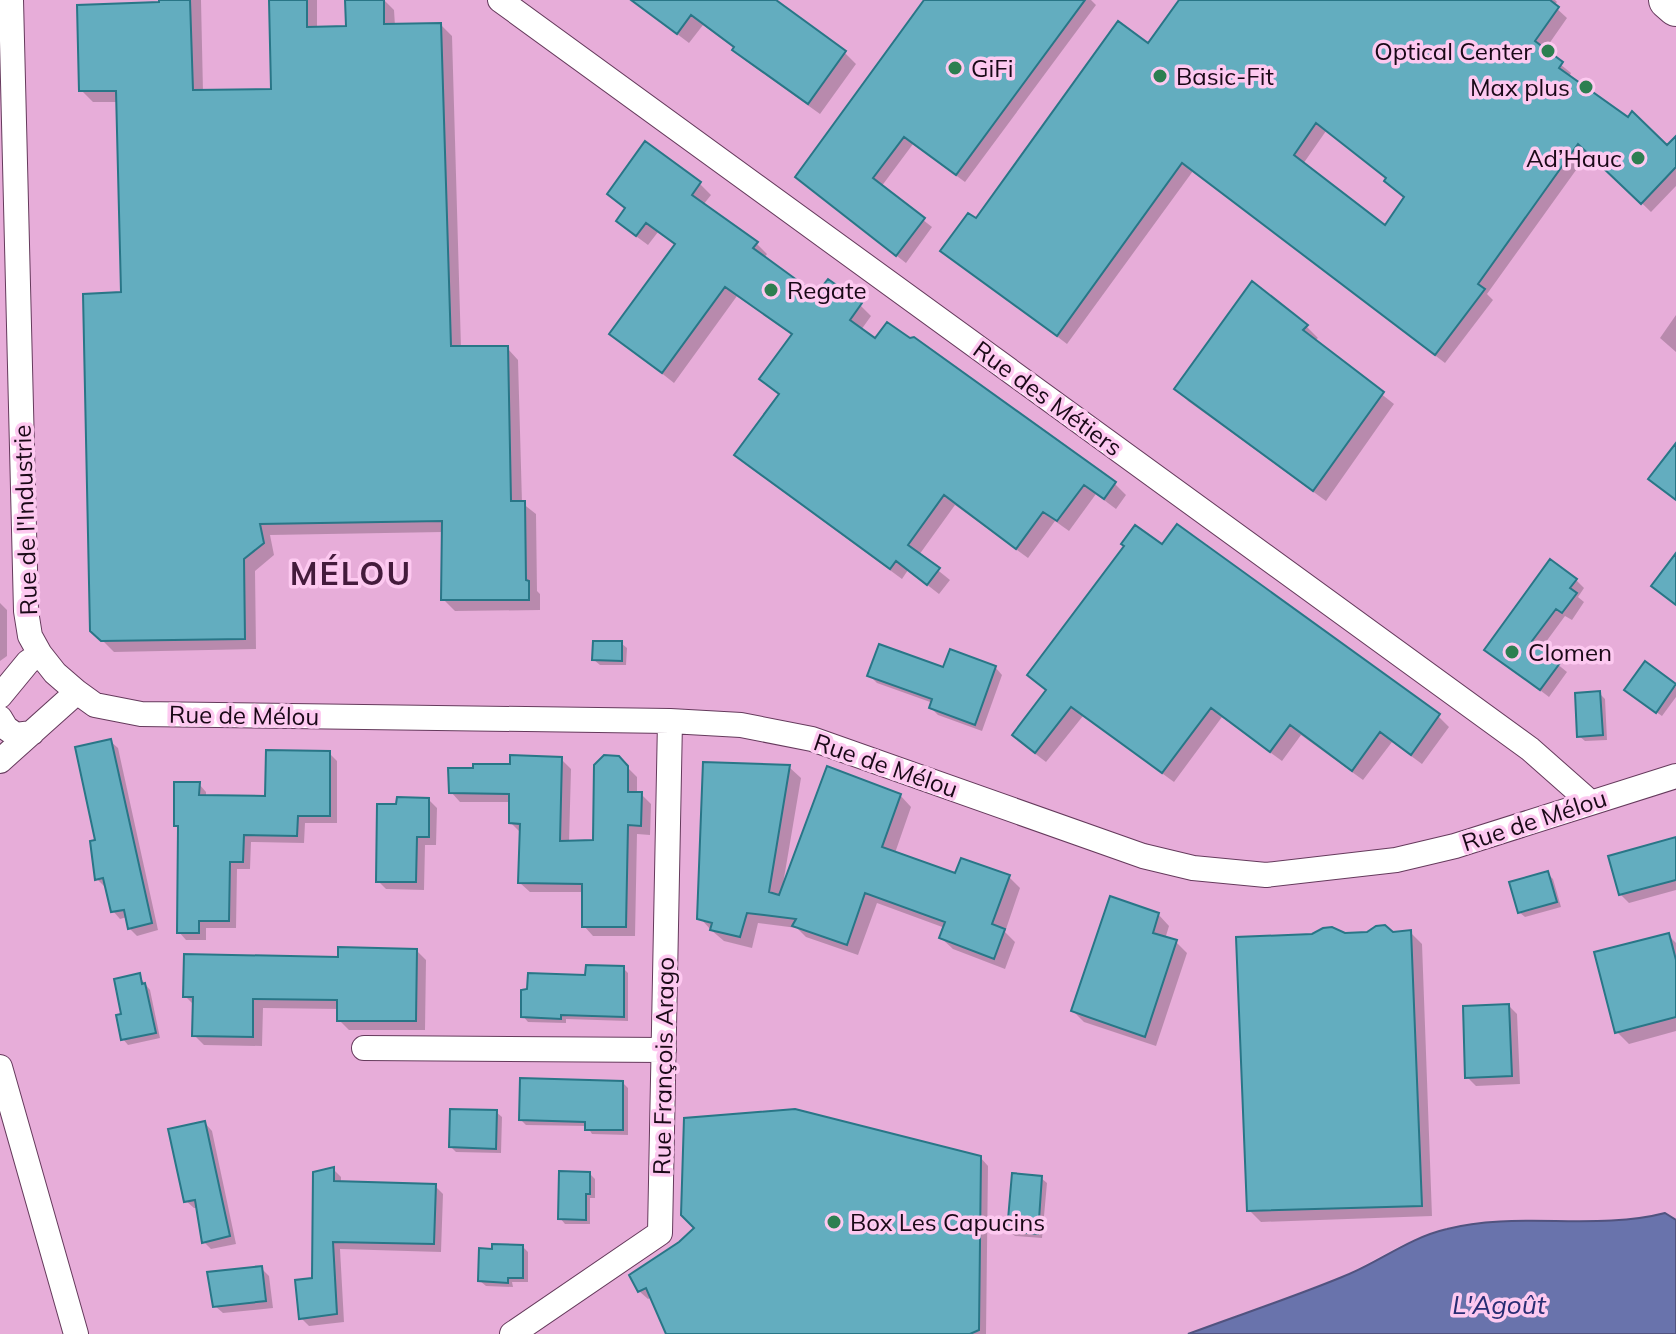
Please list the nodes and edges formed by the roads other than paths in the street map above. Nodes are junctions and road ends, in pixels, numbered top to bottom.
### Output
1 (11, 0) edge
2 (500, 0) edge
3 (1668, 0) edge
4 (1676, 7) edge
5 (40, 654) junction
6 (77, 692) junction
7 (0, 696) edge
8 (0, 718) edge
9 (670, 721) junction
10 (32, 733) junction
11 (0, 761) edge
12 (1676, 776) edge
13 (1590, 802) junction
14 (364, 1048) dead end
15 (664, 1050) junction
16 (0, 1067) edge
17 (76, 1334) edge
18 (512, 1334) edge

1 - 5 street, Rue de l'Industrie
2 - 13 street, Rue des Métiers
3 - 4 main road
5 - 6 street, Rue de l'Industrie
5 - 7 street
6 - 9 street, Rue de Mélou
6 - 10 street
8 - 10 street
9 - 13 street, Rue de Mélou
9 - 15 street, Rue François Arago
10 - 11 street
12 - 13 street, Rue de Mélou
14 - 15 street
15 - 18 street, Rue François Arago
16 - 17 street

